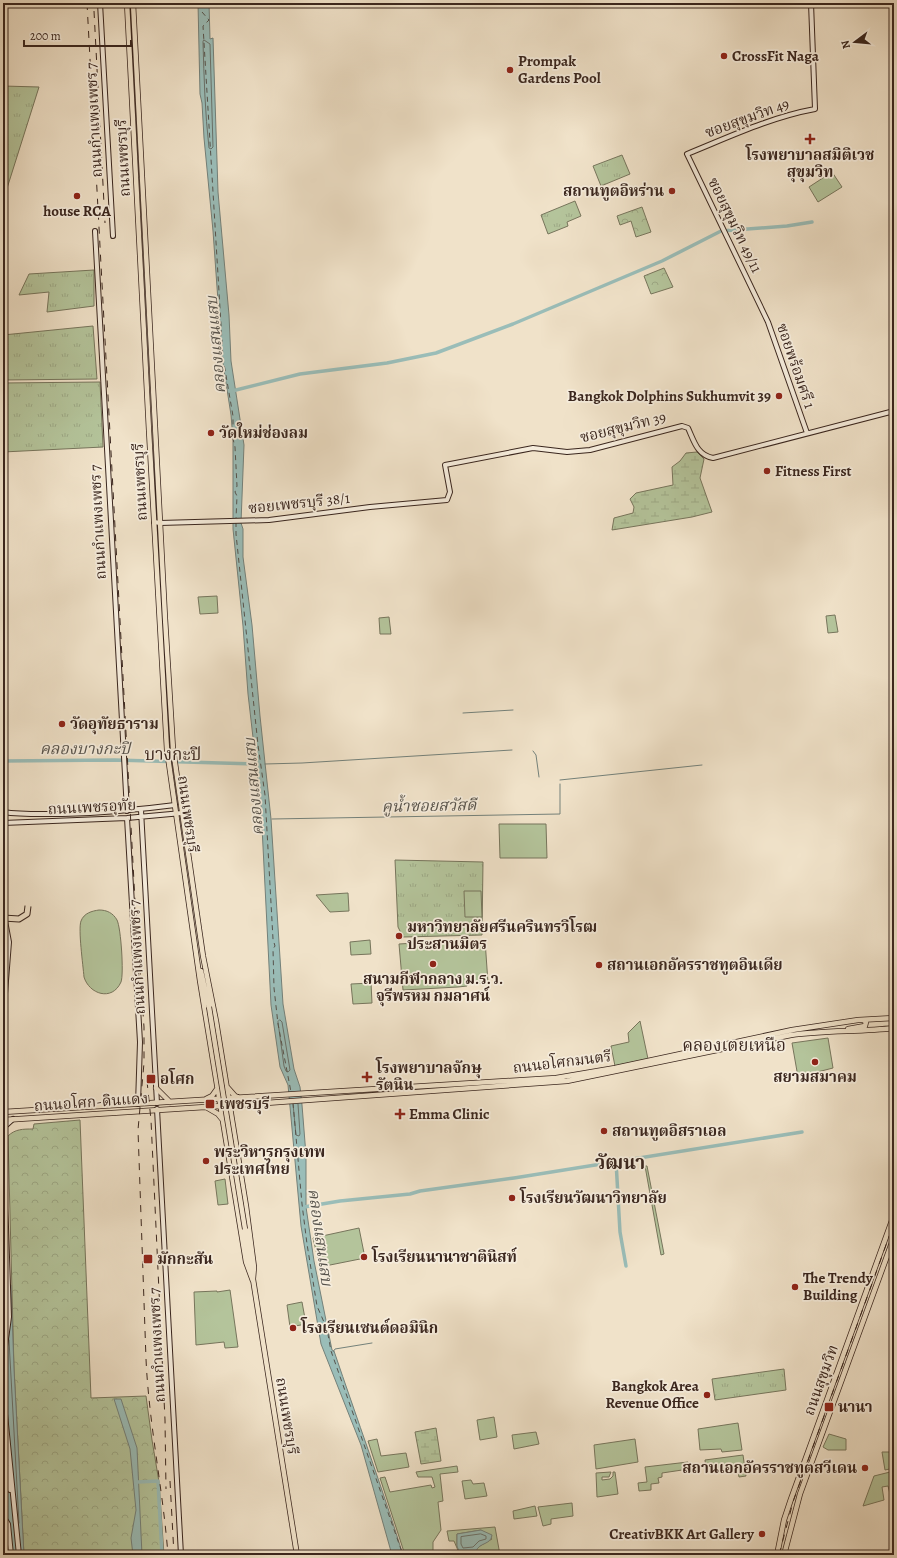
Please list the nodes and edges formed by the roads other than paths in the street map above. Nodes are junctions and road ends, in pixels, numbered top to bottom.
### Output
1 (100, 3) edge
2 (127, 3) edge
3 (133, 3) edge
4 (811, 3) edge
5 (130, 58) junction
6 (136, 58) junction
7 (687, 154) joint
8 (95, 231) dead end
9 (113, 236) dead end
10 (761, 307) joint
11 (894, 412) edge
12 (149, 431) junction
13 (155, 431) junction
14 (807, 433) junction
15 (447, 500) joint
16 (154, 522) junction
17 (160, 523) junction
18 (164, 658) junction
19 (171, 757) junction
20 (176, 806) junction
21 (162, 807) junction
22 (141, 810) junction
23 (127, 811) junction
24 (3, 812) edge
25 (179, 813) junction
26 (163, 814) junction
27 (141, 816) junction
28 (127, 818) junction
29 (3, 824) edge
30 (3, 898) edge
31 (28, 906) dead end
32 (3, 910) edge
33 (3, 918) edge
34 (203, 956) junction
35 (197, 958) junction
36 (3, 972) edge
37 (204, 980) junction
38 (894, 1018) edge
39 (3, 1019) edge
40 (863, 1020) junction
41 (894, 1028) edge
42 (838, 1031) junction
43 (222, 1059) junction
44 (213, 1060) junction
45 (226, 1086) junction
46 (156, 1088) junction
47 (218, 1088) junction
48 (228, 1098) junction
49 (242, 1098) junction
50 (220, 1099) junction
51 (200, 1100) junction
52 (170, 1102) junction
53 (156, 1103) junction
54 (138, 1104) junction
55 (241, 1104) junction
56 (229, 1105) junction
57 (206, 1106) junction
58 (221, 1106) junction
59 (3, 1107) edge
60 (157, 1109) junction
61 (5, 1112) edge
62 (13, 1119) junction
63 (3, 1120) edge
64 (231, 1120) junction
65 (223, 1121) junction
66 (3, 1128) edge
67 (235, 1143) junction
68 (226, 1144) junction
69 (3, 1172) edge
70 (894, 1215) edge
71 (894, 1237) edge
72 (253, 1281) junction
73 (842, 1358) junction
74 (849, 1360) junction
75 (3, 1361) edge
76 (3, 1448) edge
77 (13, 1500) junction
78 (3, 1516) edge
79 (3, 1543) edge
80 (4, 1555) edge
81 (11, 1555) edge
82 (19, 1555) edge
83 (181, 1555) edge
84 (297, 1555) edge
85 (777, 1555) edge
86 (784, 1555) edge

1 - 9 street, ถนนกำแพงเพชร 7
2 - 5 main road, ถนนเพชรบุรี
3 - 6 main road, ถนนเพชรบุรี
4 - 7 street, ซอยสุขุมวิท 49
5 - 6 main road
5 - 12 main road, ถนนเพชรบุรี
6 - 13 main road, ถนนเพชรบุรี
7 - 10 street, ซอยสุขุมวิท 49/11
8 - 23 street, ถนนกำแพงเพชร 7
10 - 14 street, ซอยพร้อมศรี 1
11 - 14 street, ซอยสุขุมวิท 39
12 - 13 main road
12 - 16 main road, ถนนเพชรบุรี
13 - 17 main road, ถนนเพชรบุรี
14 - 15 street, ซอยสุขุมวิท 39
15 - 17 street, ซอยเพชรบุรี 38/1
16 - 17 street, ซอยเพชรบุรี 38/1
16 - 18 main road, ถนนเพชรบุรี
17 - 18 main road, ถนนเพชรบุรี
18 - 19 main road, ถนนเพชรบุรี
19 - 20 main road, ถนนเพชรบุรี
19 - 25 main road, ถนนเพชรบุรี
20 - 21 street, ถนนเพชรอุทัย
20 - 25 main road, ถนนเพชรบุรี
21 - 22 street, ถนนเพชรอุทัย
21 - 26 street
22 - 23 street, ถนนเพชรอุทัย
22 - 27 street, ถนนกำแพงเพชร 7
23 - 24 street, ถนนเพชรอุทัย
25 - 26 street, ถนนเพชรอุทัย
25 - 34 main road, ถนนเพชรบุรี
25 - 35 main road, ถนนเพชรบุรี
26 - 27 street, ถนนเพชรอุทัย
27 - 28 street, ถนนเพชรอุทัย
27 - 46 street, ถนนกำแพงเพชร 7
28 - 29 street, ถนนเพชรอุทัย
28 - 54 street, ถนนกำแพงเพชร 7
30 - 36 street
31 - 33 highway, bridge
32 - 39 street, bridge
34 - 37 main road, ถนนเพชรบุรี
34 - 43 main road, ถนนเพชรบุรี
35 - 37 main road, ถนนเพชรบุรี
35 - 44 main road, ถนนเพชรบุรี
37 - 72 main road, ถนนเพชรบุรี, bridge
38 - 40 main road, ถนนอโศกมนตรี
40 - 42 main road
40 - 49 main road, ถนนอโศกมนตรี
41 - 42 main road, ถนนอโศกมนตรี
42 - 55 main road, ถนนอโศกมนตรี
43 - 44 main road
43 - 45 main road, ถนนเพชรบุรี
44 - 47 main road, ถนนเพชรบุรี
45 - 48 main road, ถนนเพชรบุรี
45 - 49 main road
46 - 52 main road
46 - 53 street, ถนนกำแพงเพชร 7
47 - 50 main road, ถนนเพชรบุรี
47 - 51 main road
48 - 49 main road, ถนนอโศกมนตรี
48 - 50 main road, ถนนอโศก-ดินแดง
48 - 56 main road, ถนนเพชรบุรี
50 - 51 main road, ถนนอโศก-ดินแดง
50 - 58 main road, ถนนเพชรบุรี
51 - 52 main road, ถนนอโศก-ดินแดง
52 - 53 main road, ถนนอโศก-ดินแดง
53 - 54 main road, ถนนอโศก-ดินแดง
54 - 61 main road, ถนนอโศก-ดินแดง
55 - 56 main road, ถนนอโศกมนตรี
55 - 64 main road
56 - 58 main road, ถนนอโศก-ดินแดง
56 - 64 main road, ถนนเพชรบุรี
57 - 58 main road, ถนนอโศก-ดินแดง
57 - 60 main road, ถนนอโศก-ดินแดง
57 - 65 main road
58 - 65 main road, ถนนเพชรบุรี
59 - 61 street
60 - 62 main road, ถนนอโศก-ดินแดง
60 - 83 street, ถนนกำแพงเพชร 7
62 - 63 main road, ถนนอโศก-ดินแดง
62 - 66 street
64 - 67 main road, ถนนเพชรบุรี
65 - 68 main road, ถนนเพชรบุรี
67 - 68 main road
67 - 72 main road, ถนนเพชรบุรี
68 - 72 main road, ถนนเพชรบุรี
69 - 75 street
70 - 73 main road, ถนนสุขุมวิท
71 - 74 main road, ถนนสุขุมวิท
72 - 84 main road, ถนนเพชรบุรี
73 - 74 main road
73 - 85 main road, ถนนสุขุมวิท
74 - 86 main road, ถนนสุขุมวิท
75 - 77 street
76 - 77 street
77 - 82 street
78 - 81 street
79 - 80 highway

